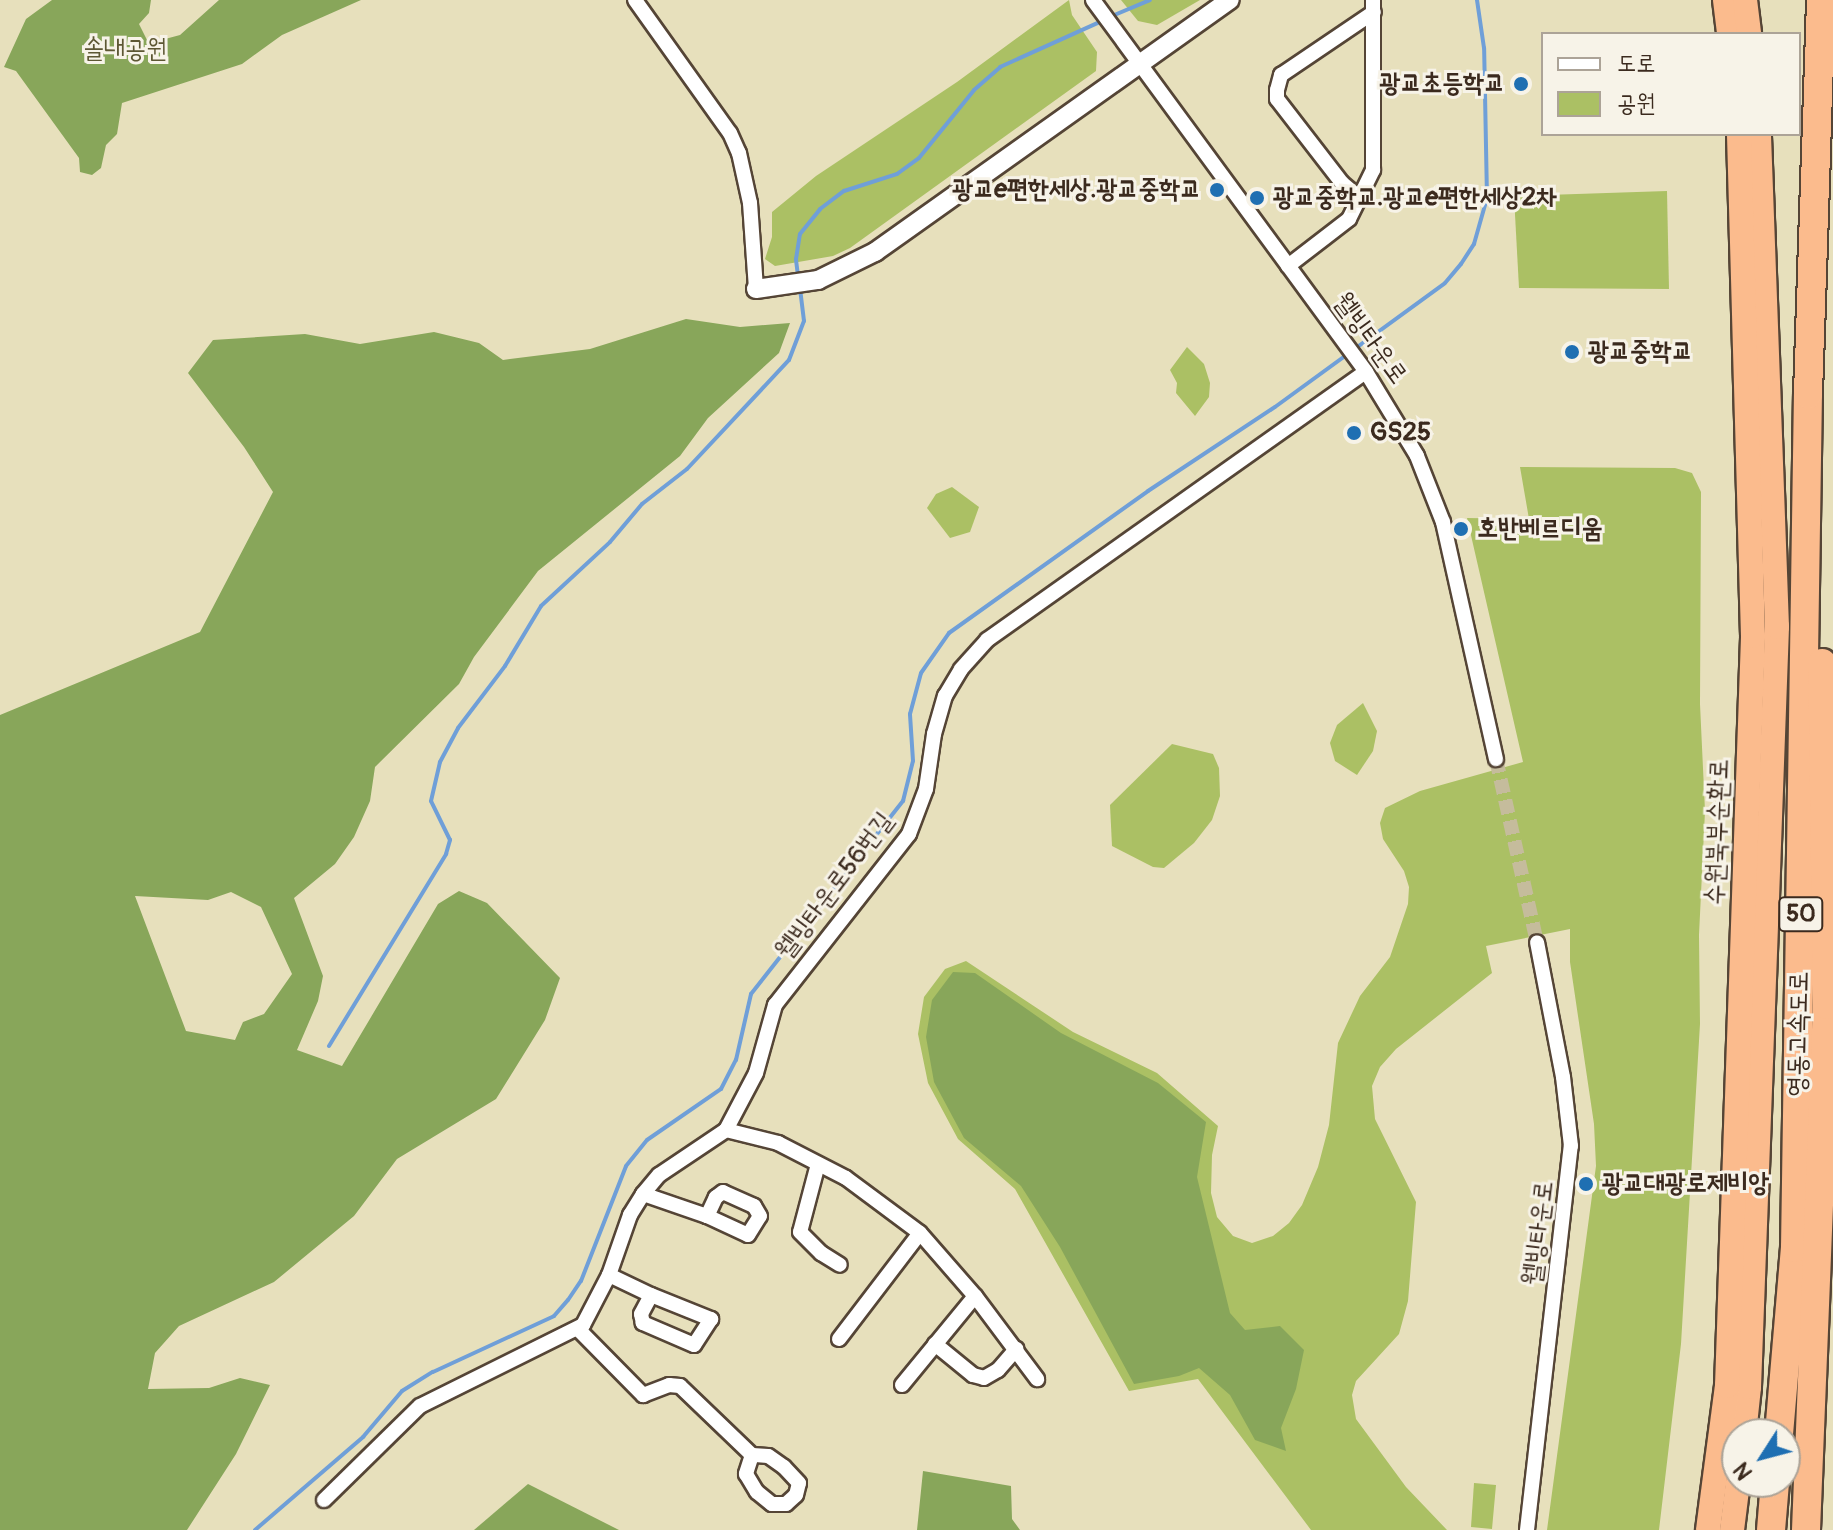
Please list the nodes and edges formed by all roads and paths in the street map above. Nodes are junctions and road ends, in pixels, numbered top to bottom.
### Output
1 (635, 0) edge
2 (1093, 0) edge
3 (1229, 0) edge
4 (1725, 0) edge
5 (1745, 0) edge
6 (1821, 0) edge
7 (1373, 6) edge
8 (1729, 32) edge
9 (1749, 32) edge
10 (1140, 64) junction
11 (1739, 136) edge
12 (1759, 136) edge
13 (1361, 199) junction
14 (1288, 266) junction
15 (756, 289) joint
16 (1366, 372) junction
17 (1808, 394) junction
18 (1496, 759) tunnel mouth
19 (1537, 942) tunnel mouth
20 (726, 1130) junction
21 (818, 1164) junction
22 (643, 1194) junction
23 (707, 1216) dead end
24 (920, 1233) junction
25 (840, 1265) dead end
26 (609, 1275) junction
27 (651, 1295) junction
28 (975, 1296) junction
29 (578, 1329) junction
30 (839, 1339) dead end
31 (935, 1344) junction
32 (1016, 1349) junction
33 (1037, 1379) dead end
34 (902, 1385) dead end
35 (1746, 1418) edge
36 (1780, 1418) edge
37 (752, 1455) dead end
38 (1736, 1498) edge
39 (1774, 1498) edge
40 (324, 1500) dead end
41 (1527, 1530) edge
42 (1708, 1530) edge
43 (1732, 1530) edge
44 (1771, 1530) edge
45 (1806, 1530) edge

1 - 15 street
2 - 10 street, 웰빙타운로
3 - 10 street
4 - 8 highway
5 - 9 highway
6 - 17 highway, 영동고속도로 / 50
7 - 13 street
7 - 13 street
10 - 14 street, 웰빙타운로
10 - 15 street
11 - 42 highway, 수원북부순환로
12 - 35 highway, 수원북부순환로
13 - 14 street
14 - 16 street, 웰빙타운로
16 - 18 street, 웰빙타운로
16 - 20 street, 웰빙타운로56번길
17 - 36 highway, 영동고속도로 / 50
17 - 45 highway, 영동고속도로 / 50
19 - 41 street, 웰빙타운로
20 - 21 street
20 - 22 street, 웰빙타운로56번길
21 - 24 street
21 - 25 street
22 - 23 street
22 - 26 street, 웰빙타운로56번길
24 - 28 street
24 - 30 street
26 - 27 street
26 - 29 street, 웰빙타운로56번길
27 - 27 street
28 - 31 street
28 - 32 street
29 - 37 street
29 - 40 street
31 - 32 street
31 - 34 street
32 - 33 street
38 - 43 highway
39 - 44 highway

